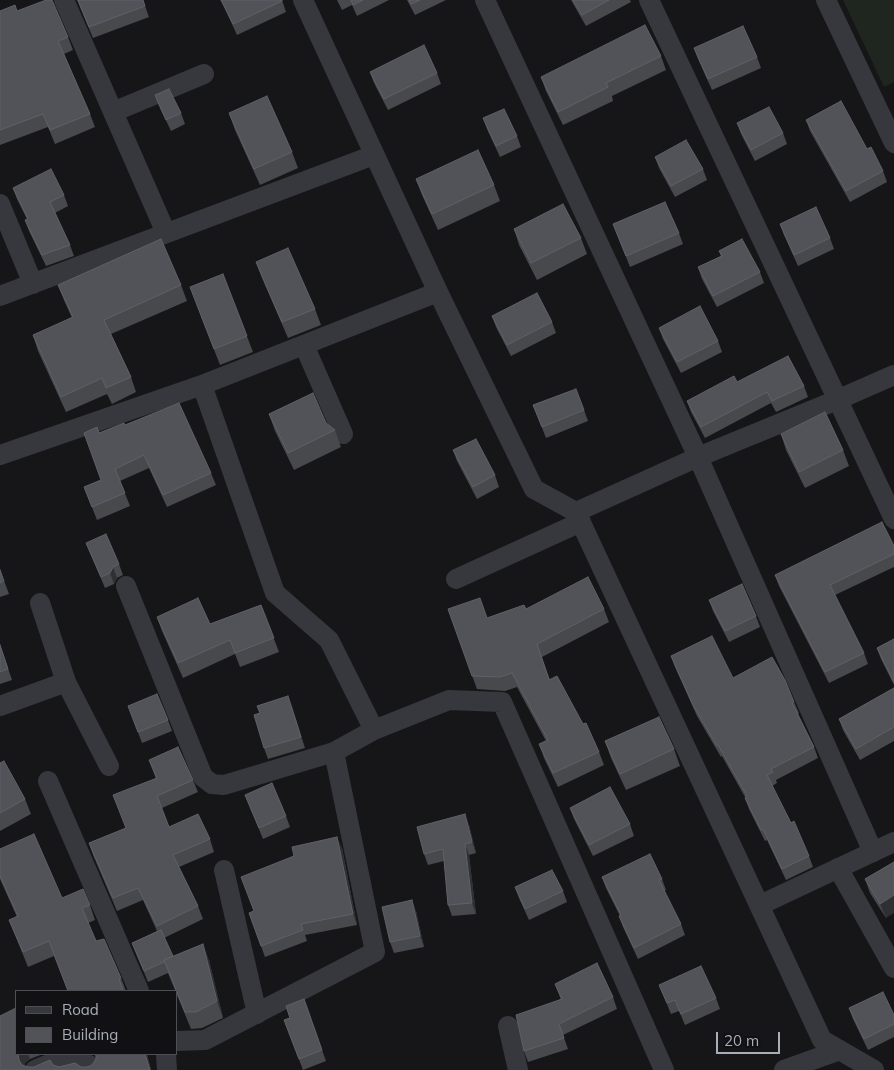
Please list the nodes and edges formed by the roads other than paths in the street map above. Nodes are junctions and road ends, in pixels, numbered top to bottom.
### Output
1 (64, 0) edge
2 (302, 0) edge
3 (485, 0) edge
4 (649, 0) edge
5 (826, 0) edge
6 (204, 74) dead end
7 (113, 112) junction
8 (894, 143) edge
9 (374, 155) junction
10 (0, 204) edge
11 (166, 233) junction
12 (33, 284) junction
13 (438, 292) junction
14 (0, 296) edge
15 (304, 345) junction
16 (894, 375) edge
17 (202, 385) junction
18 (837, 400) junction
19 (343, 434) dead end
20 (0, 455) edge
21 (698, 457) junction
22 (578, 517) junction
23 (894, 519) edge
24 (456, 579) dead end
25 (126, 586) dead end
26 (40, 604) dead end
27 (66, 682) junction
28 (0, 706) edge
29 (374, 730) junction
30 (334, 752) junction
31 (108, 766) dead end
32 (48, 781) dead end
33 (894, 842) edge
34 (873, 852) junction
35 (838, 868) junction
36 (224, 870) dead end
37 (760, 905) junction
38 (894, 968) edge
39 (139, 990) edge
40 (257, 1014) junction
41 (508, 1026) dead end
42 (178, 1042) edge
43 (840, 1050) junction
44 (71, 1055) edge
45 (166, 1055) edge
46 (35, 1070) edge
47 (66, 1070) edge
48 (90, 1070) edge
49 (167, 1070) edge
50 (518, 1070) edge
51 (664, 1070) edge
52 (784, 1070) edge
53 (874, 1070) edge

1 - 7 street
2 - 9 street
3 - 21 street
4 - 18 street
5 - 8 street
6 - 7 street
7 - 11 street
9 - 11 street
9 - 13 street
10 - 12 street
11 - 12 street
12 - 14 street
13 - 15 street
13 - 22 street
15 - 17 street
15 - 19 street
16 - 18 street
17 - 20 street
17 - 29 street
18 - 21 street
18 - 23 street
21 - 22 street
21 - 34 street
22 - 24 street
22 - 37 street
25 - 30 street
26 - 27 street
27 - 28 street
27 - 31 street
29 - 30 street
29 - 51 street
30 - 40 street
32 - 39 street
33 - 34 street
34 - 35 street
35 - 37 street
35 - 38 street
36 - 40 street
37 - 43 street
40 - 42 street
41 - 50 street
43 - 52 street
43 - 53 street
44 - 46 street
45 - 49 street
47 - 48 street

